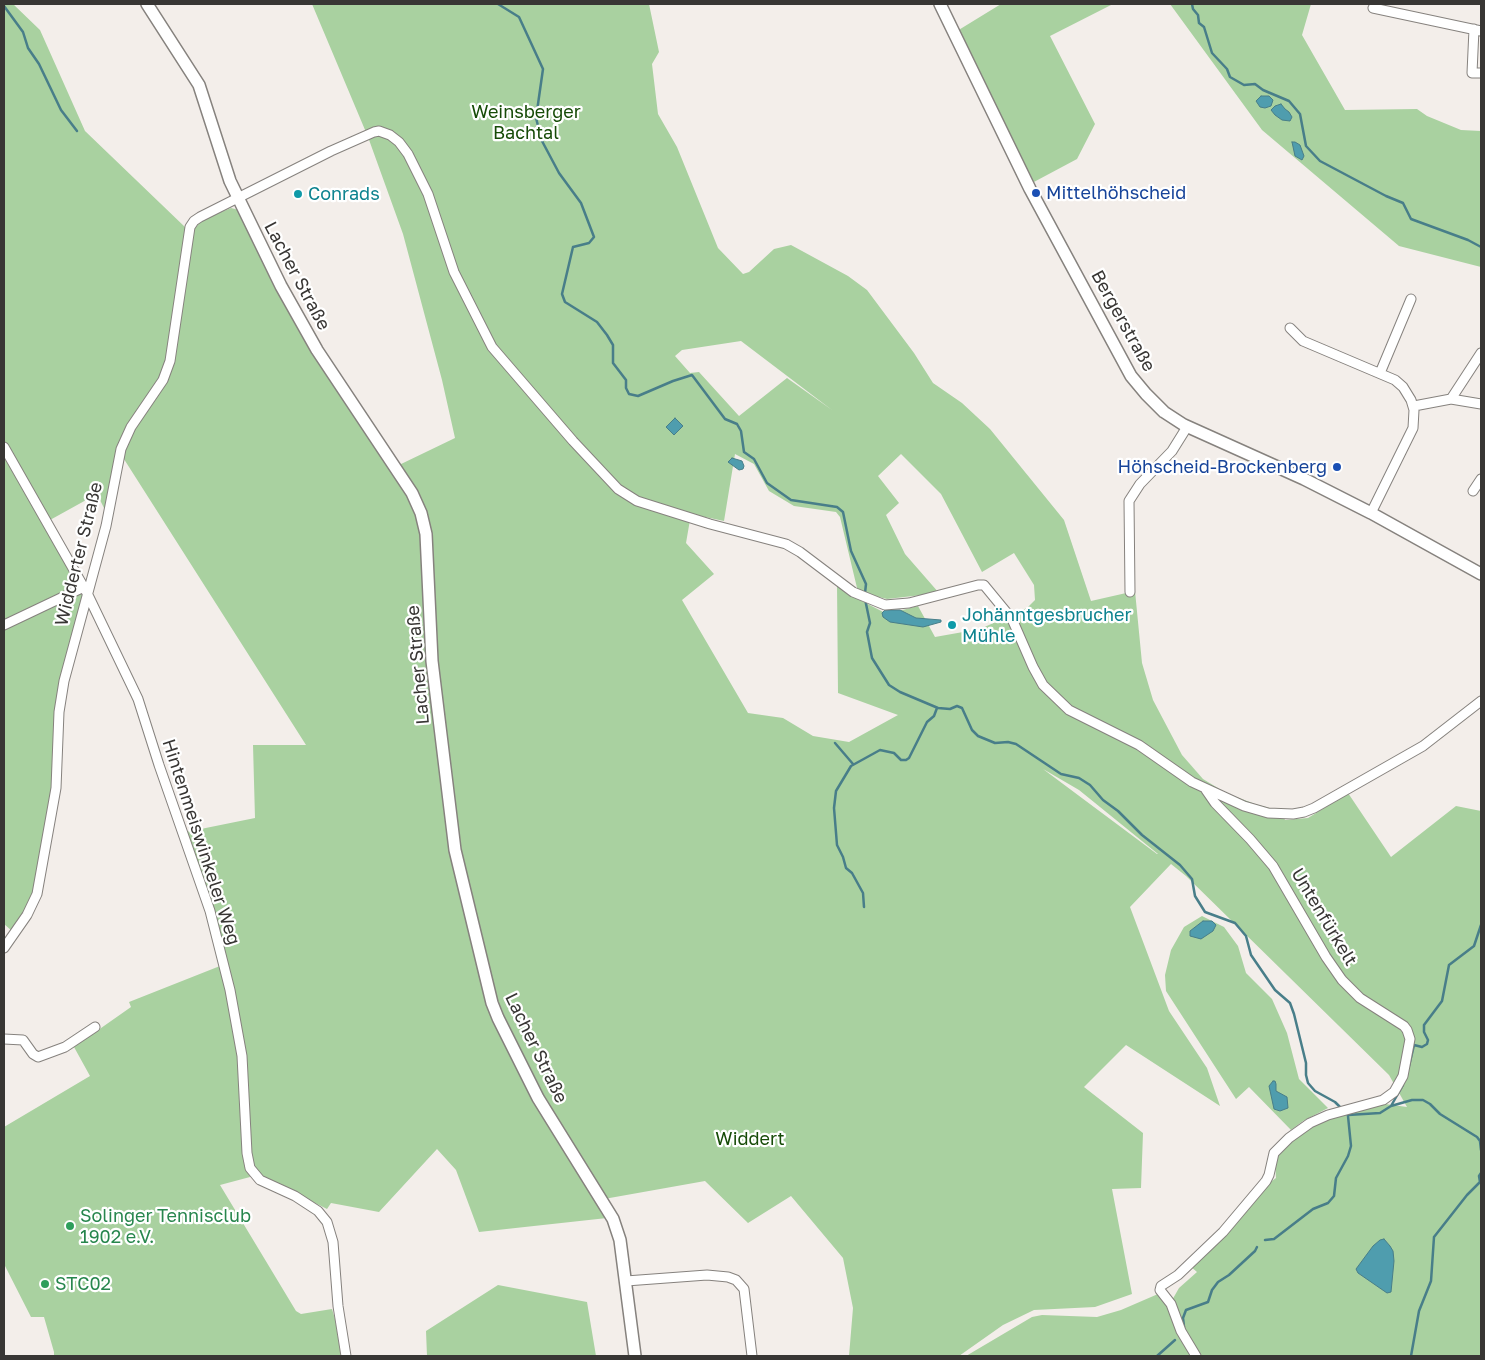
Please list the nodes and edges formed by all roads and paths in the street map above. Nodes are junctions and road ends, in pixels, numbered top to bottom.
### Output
1 (147, 4) edge
2 (940, 4) edge
3 (1373, 8) dead end
4 (1478, 30) edge
5 (1476, 75) edge
6 (238, 199) junction
7 (1411, 299) dead end
8 (1290, 328) dead end
9 (1481, 353) edge
10 (1380, 373) junction
11 (1451, 399) junction
12 (1481, 404) edge
13 (1414, 406) junction
14 (1187, 427) junction
15 (4, 447) edge
16 (1481, 479) edge
17 (1473, 491) dead end
18 (1371, 513) junction
19 (1481, 574) edge
20 (85, 590) junction
21 (1130, 592) dead end
22 (4, 625) edge
23 (1481, 701) edge
24 (1206, 789) junction
25 (4, 948) edge
26 (95, 1027) dead end
27 (4, 1040) edge
28 (626, 1282) junction
29 (346, 1356) edge
30 (635, 1356) edge
31 (752, 1356) edge
32 (1196, 1356) edge

1 - 6 street, Lacher Straße
2 - 14 street, Bergerstraße
3 - 4 street
4 - 5 street
6 - 20 street, Widderter Straße
6 - 24 street
6 - 28 street, Lacher Straße
7 - 10 street
8 - 10 street
9 - 11 street
10 - 13 street
11 - 12 street
11 - 13 street
13 - 18 street
14 - 18 street, Bergerstraße
14 - 21 street
15 - 20 street, Hintenmeiswinkeler Weg
16 - 17 street
18 - 19 street, Bergerstraße
20 - 22 street
20 - 25 street, Widderter Straße
20 - 29 street, Hintenmeiswinkeler Weg
23 - 24 street
24 - 32 street, Untenfürkelt
26 - 27 street
28 - 30 street, Lacher Straße
28 - 31 street

